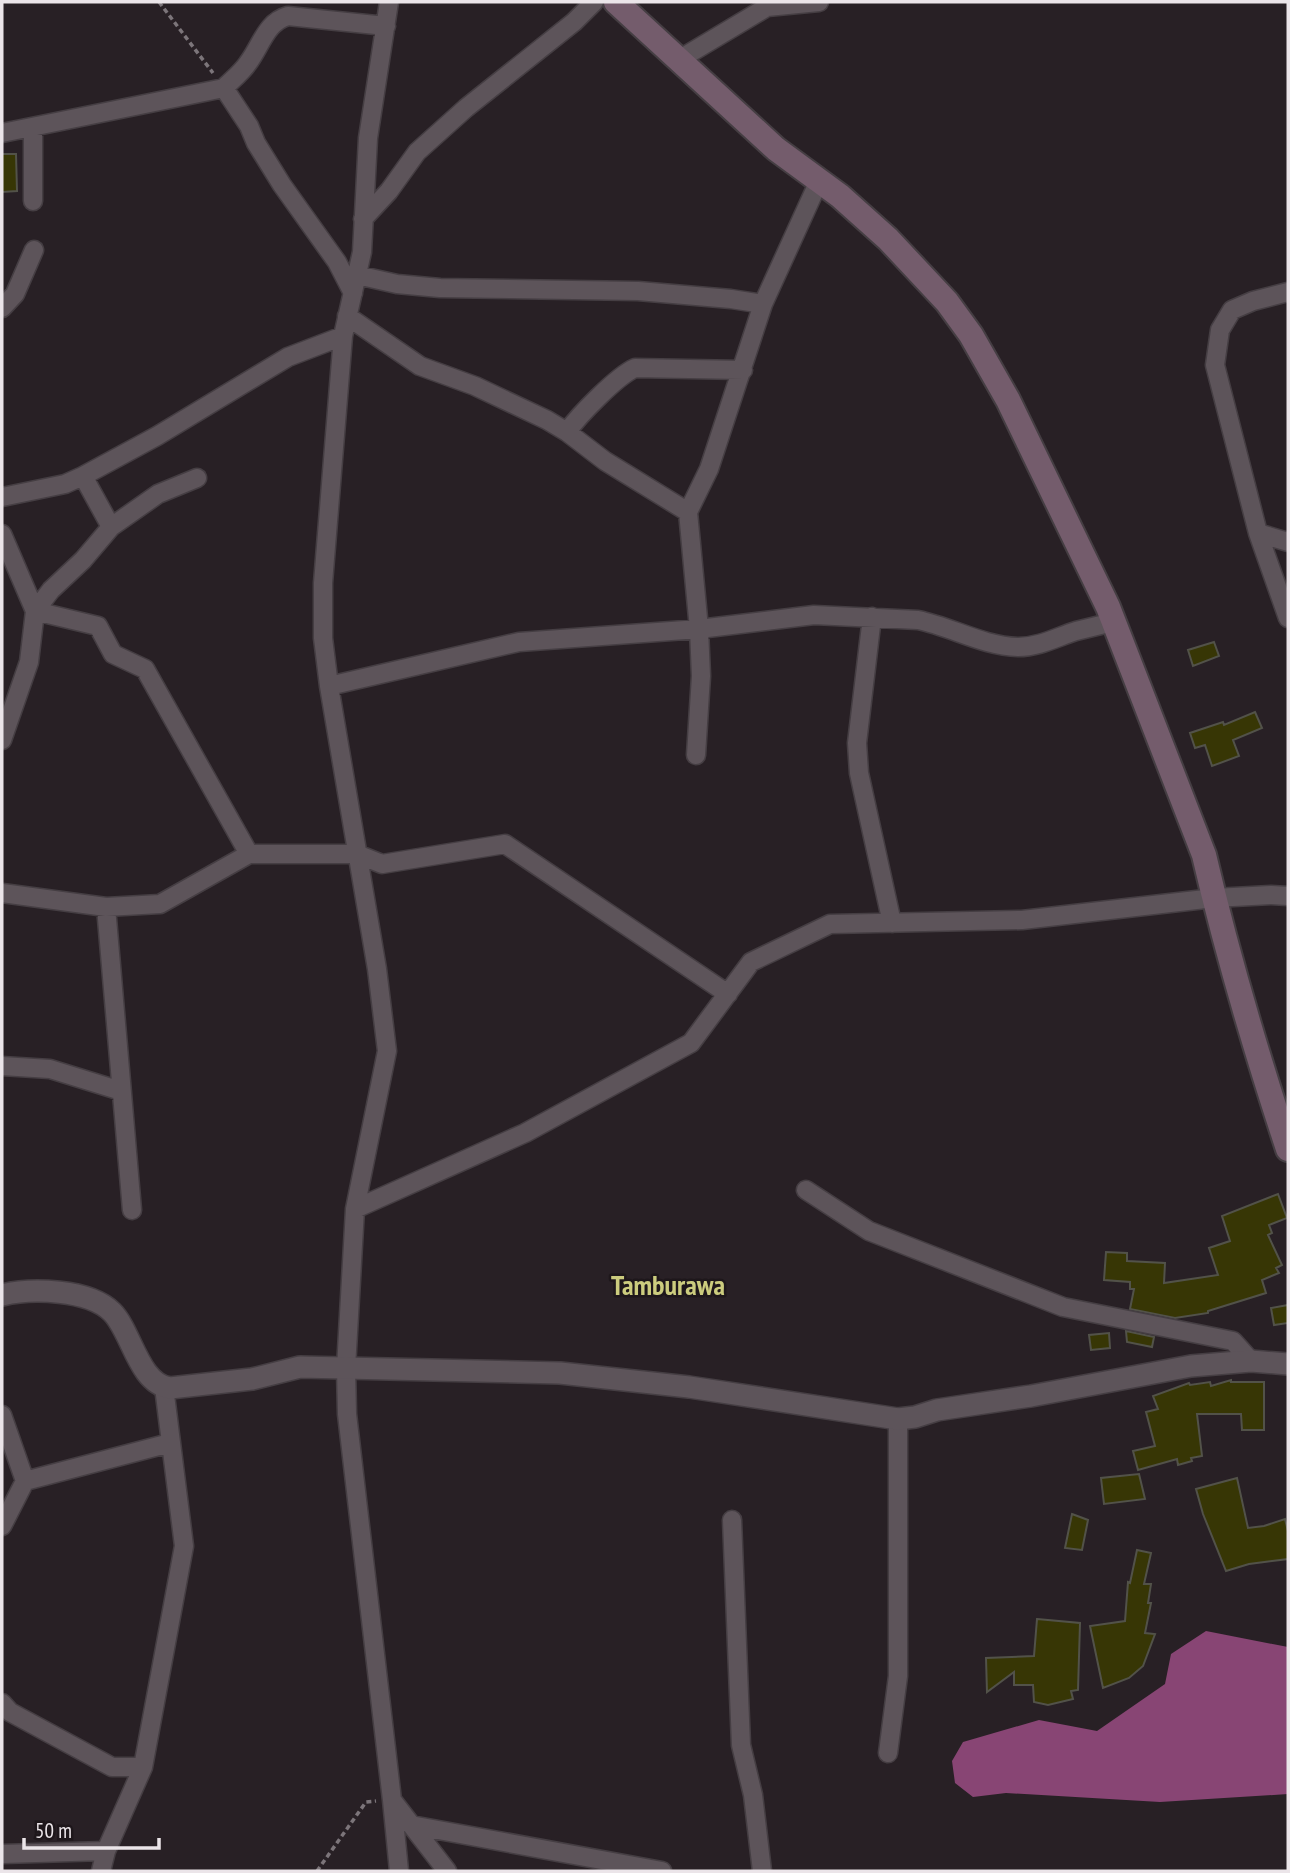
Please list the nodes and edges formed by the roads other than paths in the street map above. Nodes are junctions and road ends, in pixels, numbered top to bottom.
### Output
1 (389, 2) edge
2 (594, 2) edge
3 (616, 2) edge
4 (819, 2) edge
5 (386, 26) junction
6 (680, 59) junction
7 (224, 88) junction
8 (33, 128) junction
9 (2, 133) edge
10 (819, 181) junction
11 (33, 201) dead end
12 (363, 219) junction
13 (34, 250) dead end
14 (355, 284) junction
15 (1288, 292) edge
16 (763, 304) junction
17 (2, 308) edge
18 (347, 316) junction
19 (343, 336) junction
20 (743, 370) junction
21 (567, 432) junction
22 (83, 476) junction
23 (197, 478) dead end
24 (2, 497) edge
25 (688, 512) junction
26 (111, 527) junction
27 (1258, 533) junction
28 (2, 534) edge
29 (1288, 542) edge
30 (35, 611) junction
31 (872, 617) junction
32 (1288, 618) edge
33 (1113, 622) junction
34 (699, 629) junction
35 (329, 685) junction
36 (2, 740) edge
37 (696, 755) dead end
38 (249, 854) junction
39 (357, 855) junction
40 (2, 893) edge
41 (1288, 896) edge
42 (1214, 898) junction
43 (106, 907) junction
44 (892, 923) junction
45 (728, 994) junction
46 (2, 1066) edge
47 (121, 1091) junction
48 (1288, 1149) edge
49 (806, 1190) dead end
50 (355, 1209) junction
51 (132, 1210) dead end
52 (2, 1296) edge
53 (1251, 1361) junction
54 (1288, 1364) edge
55 (346, 1368) junction
56 (164, 1387) junction
57 (2, 1415) edge
58 (898, 1419) junction
59 (170, 1443) junction
60 (26, 1481) junction
61 (732, 1520) dead end
62 (2, 1526) edge
63 (2, 1703) edge
64 (888, 1754) dead end
65 (143, 1767) junction
66 (391, 1800) junction
67 (411, 1825) junction
68 (106, 1851) junction
69 (2, 1854) edge
70 (101, 1871) edge
71 (399, 1871) edge
72 (447, 1871) edge
73 (662, 1871) edge
74 (762, 1871) edge

1 - 5 street
2 - 12 street
3 - 6 main road
4 - 6 street
5 - 7 street
5 - 12 street
6 - 10 main road
7 - 8 street
7 - 14 street
8 - 9 street
8 - 11 street
10 - 16 street
10 - 33 main road
12 - 14 street
13 - 17 street
14 - 16 street
14 - 18 street
15 - 27 street
16 - 20 street
18 - 19 street
18 - 21 street
19 - 22 street
19 - 35 street
20 - 21 street
20 - 25 street
21 - 25 street
22 - 24 street
22 - 26 street
23 - 26 street
25 - 34 street
26 - 30 street
27 - 29 street
27 - 32 street
28 - 30 street
30 - 36 street
30 - 38 street
31 - 33 street
31 - 34 street
31 - 44 street
33 - 42 main road
34 - 35 street
34 - 37 street
35 - 39 street
38 - 39 street
38 - 43 street
39 - 45 street
39 - 50 street
40 - 43 street
41 - 42 street
42 - 44 street
42 - 48 main road
43 - 47 street
44 - 45 street
45 - 50 street
46 - 47 street
47 - 51 street
49 - 53 street
50 - 55 street
52 - 56 street
53 - 54 street
53 - 58 street
55 - 56 street
55 - 58 street
55 - 66 street
56 - 59 street
57 - 60 street
58 - 64 street
59 - 60 street
59 - 65 street
60 - 62 street
61 - 74 street
63 - 65 street
65 - 68 street
66 - 67 street
66 - 71 street
67 - 72 street
67 - 73 street
68 - 69 street
68 - 70 street

